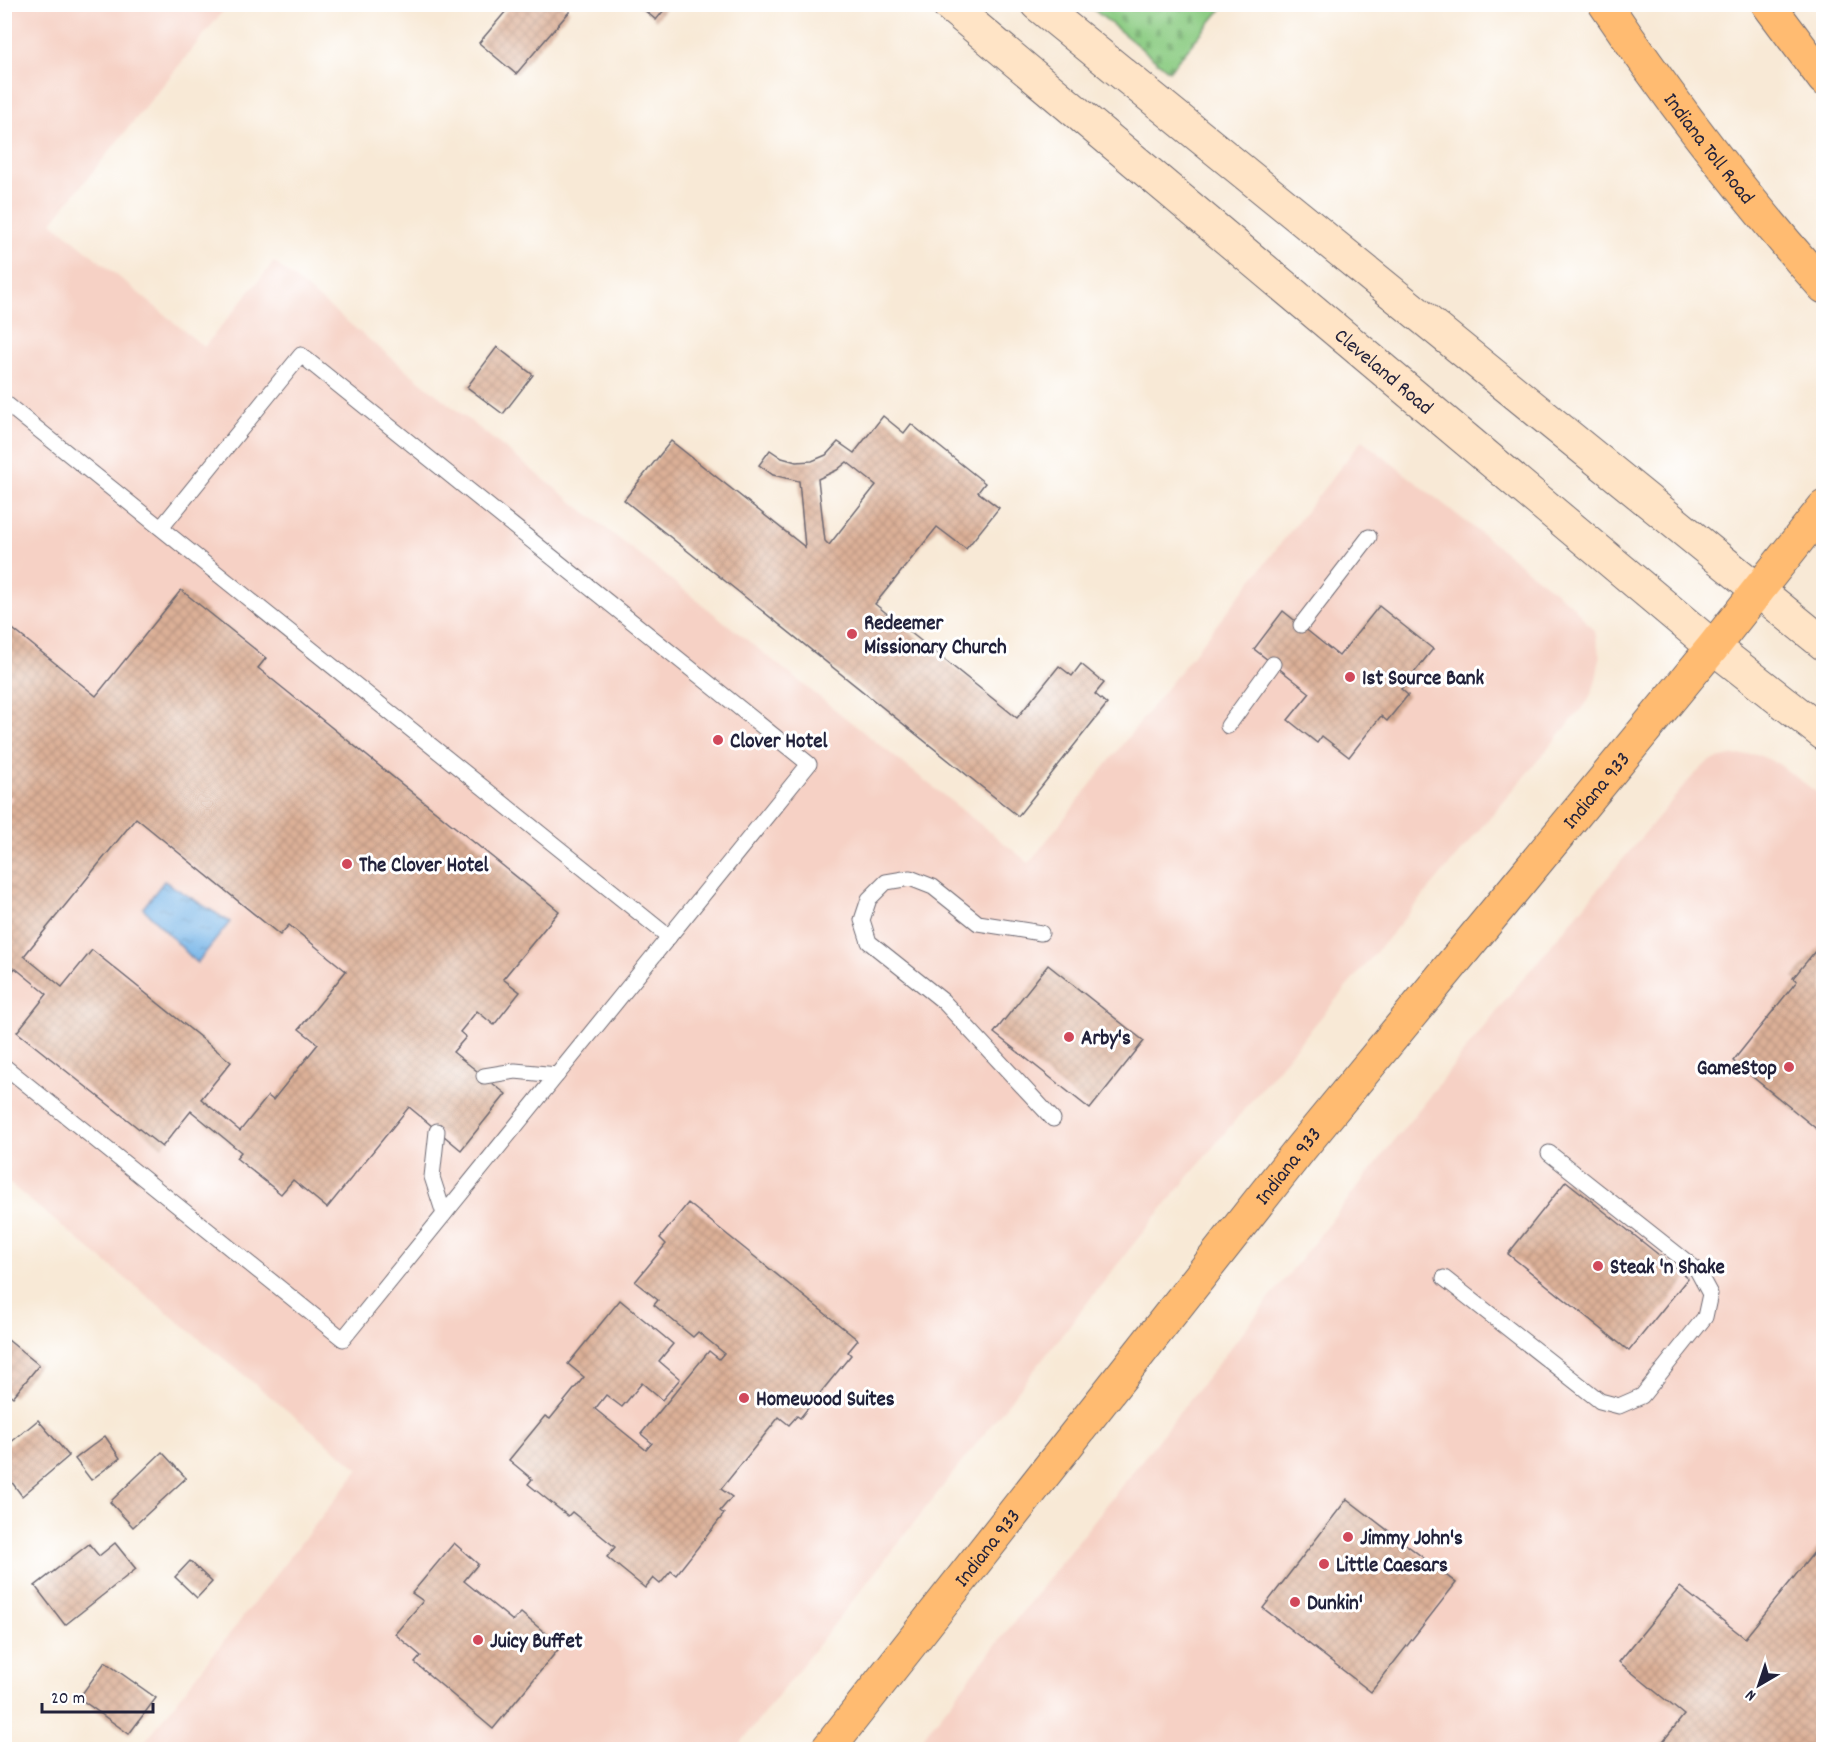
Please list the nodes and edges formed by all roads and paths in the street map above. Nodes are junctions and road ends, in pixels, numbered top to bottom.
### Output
1 (948, 4) edge
2 (1037, 4) edge
3 (1605, 4) edge
4 (1768, 4) edge
5 (1824, 79) edge
6 (1824, 287) edge
7 (4, 402) edge
8 (1824, 507) edge
9 (162, 528) junction
10 (1369, 537) dead end
11 (1757, 591) junction
12 (1301, 625) dead end
13 (1824, 644) edge
14 (1713, 647) junction
15 (1273, 664) dead end
16 (1228, 726) dead end
17 (1824, 734) edge
18 (1041, 933) dead end
19 (669, 937) junction
20 (4, 1066) edge
21 (557, 1075) junction
22 (484, 1076) dead end
23 (1053, 1119) dead end
24 (437, 1131) dead end
25 (1549, 1153) dead end
26 (444, 1214) junction
27 (1444, 1278) dead end
28 (827, 1749) edge

1 - 14 main road, Cleveland Road
2 - 11 main road
3 - 6 main road, Indiana Toll Road
4 - 5 main road
7 - 9 lane
8 - 11 main road, Indiana 933
9 - 19 lane
9 - 19 lane
10 - 12 lane
11 - 13 main road
11 - 14 main road, Indiana 933
14 - 17 main road, Cleveland Road
14 - 28 main road, Indiana 933
15 - 16 lane
18 - 23 lane
19 - 21 lane
20 - 26 lane
21 - 22 lane
21 - 26 lane
24 - 26 lane
25 - 27 lane

